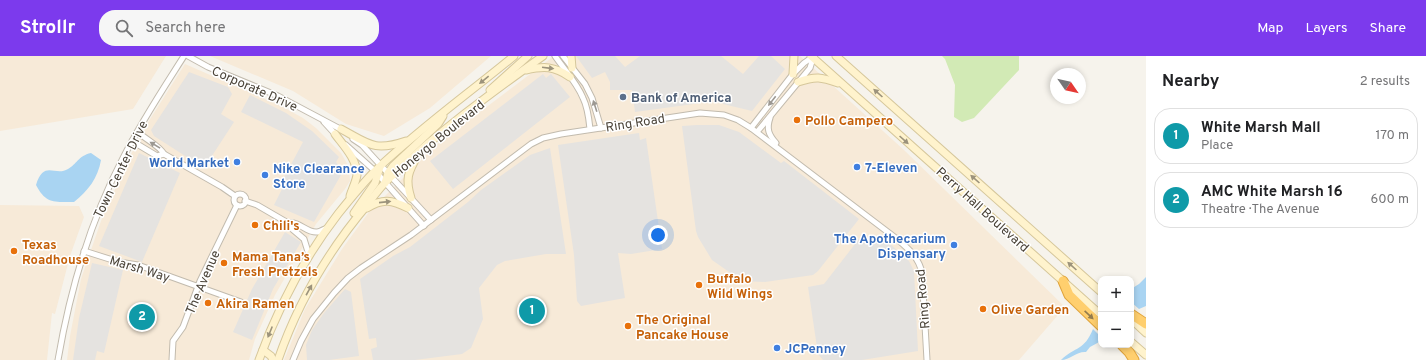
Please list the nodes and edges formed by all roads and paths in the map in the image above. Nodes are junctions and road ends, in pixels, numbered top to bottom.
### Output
1 (184, 56) edge
2 (188, 56) edge
3 (514, 56) edge
4 (528, 56) edge
5 (543, 56) edge
6 (555, 56) edge
7 (563, 56) edge
8 (571, 56) edge
9 (794, 56) edge
10 (836, 56) edge
11 (813, 57) edge
12 (572, 68) junction
13 (524, 70) junction
14 (793, 74) junction
15 (570, 77) junction
16 (798, 82) junction
17 (844, 86) junction
18 (446, 111) junction
19 (771, 115) junction
20 (322, 120) junction
21 (455, 123) junction
22 (601, 128) junction
23 (751, 128) junction
24 (341, 129) junction
25 (590, 129) junction
26 (138, 132) junction
27 (757, 132) junction
28 (335, 134) junction
29 (410, 140) junction
30 (132, 141) junction
31 (780, 149) junction
32 (421, 150) junction
33 (164, 154) junction
34 (381, 166) junction
35 (376, 173) junction
36 (389, 175) junction
37 (385, 183) junction
38 (235, 196) junction
39 (411, 198) junction
40 (245, 201) junction
41 (346, 204) junction
42 (237, 205) junction
43 (408, 208) junction
44 (362, 211) junction
45 (431, 220) junction
46 (288, 223) junction
47 (424, 226) junction
48 (327, 228) junction
49 (335, 247) junction
50 (84, 251) junction
51 (309, 255) junction
52 (1063, 281) junction
53 (198, 287) junction
54 (1098, 289) edge
55 (241, 302) dead end
56 (1098, 312) edge
57 (1134, 316) edge
58 (1134, 322) edge
59 (1098, 323) edge
60 (1146, 324) edge
61 (1146, 333) edge
62 (1134, 345) edge
63 (1124, 348) edge
64 (263, 350) junction
65 (1146, 355) edge
66 (58, 360) edge
67 (172, 360) edge
68 (259, 360) edge
69 (273, 360) edge
70 (278, 360) edge
71 (293, 360) edge
72 (927, 360) edge
73 (1134, 360) edge

1 - 26 street, Town Center Drive
2 - 20 street, Corporate Drive
3 -> 18 main road, Honeygo Boulevard
4 - 21 main road
5 - 13 main road, Honeygo Boulevard
6 - 15 street
7 - 12 street
8 - 12 main road
9 - 14 main road
54 -> 10 main road, Perry Hall Boulevard
11 - 14 street
11 - 16 street
11 - 17 main road, Perry Hall Boulevard
22 -> 12 street
13 -> 15 main road
13 - 21 main road, Honeygo Boulevard
14 -> 23 street
15 - 25 street
16 - 17 main road
16 - 19 street
17 -> 52 main road, Perry Hall Boulevard
18 - 29 main road, Honeygo Boulevard
18 - 36 main road
19 - 27 street
19 - 31 street
20 - 24 street, Corporate Drive
20 - 28 street, Corporate Drive
21 - 32 main road, Honeygo Boulevard
22 - 23 street, Ring Road
22 - 25 street, Ring Road
23 - 27 street, Ring Road
24 - 29 main road
24 - 34 street, Corporate Drive
25 - 45 street, Ring Road
26 - 30 street, Town Center Drive
33 -> 26 street
27 - 31 street, Ring Road
28 - 35 street, Corporate Drive
28 - 41 main road
29 - 34 main road, Honeygo Boulevard
30 - 33 street
30 - 50 street, Town Center Drive
31 - 72 street, Ring Road
32 - 36 main road, Honeygo Boulevard
32 - 39 main road
33 - 38 street
34 - 35 main road
34 - 36 street, Corporate Drive
35 - 37 street, Corporate Drive
35 - 41 main road, Honeygo Boulevard
35 - 49 main road
36 - 37 main road
36 - 39 street, Corporate Drive
37 - 43 street, Corporate Drive
37 - 44 main road, Honeygo Boulevard
38 - 40 street
38 - 42 street
39 - 45 street, Corporate Drive
40 - 42 street
40 - 46 street
41 - 48 main road, Honeygo Boulevard
42 - 53 street, The Avenue
44 -> 43 main road
43 - 47 street, Corporate Drive
44 - 49 main road, Honeygo Boulevard
45 - 47 street, Ring Road
46 - 48 street
46 - 51 street
47 - 71 street, Ring Road
48 - 51 main road, Honeygo Boulevard
70 -> 49 main road, Honeygo Boulevard
50 - 53 street, Marsh Way
50 - 66 street, Town Center Drive
51 -> 64 main road, Honeygo Boulevard
52 - 56 main road, Perry Hall Boulevard
52 -> 59 highway
53 - 55 street, Marsh Way
53 - 67 street, The Avenue
57 - 60 highway
58 - 61 main road
62 - 65 main road
63 - 73 highway
64 - 68 main road, Honeygo Boulevard
64 - 69 main road

